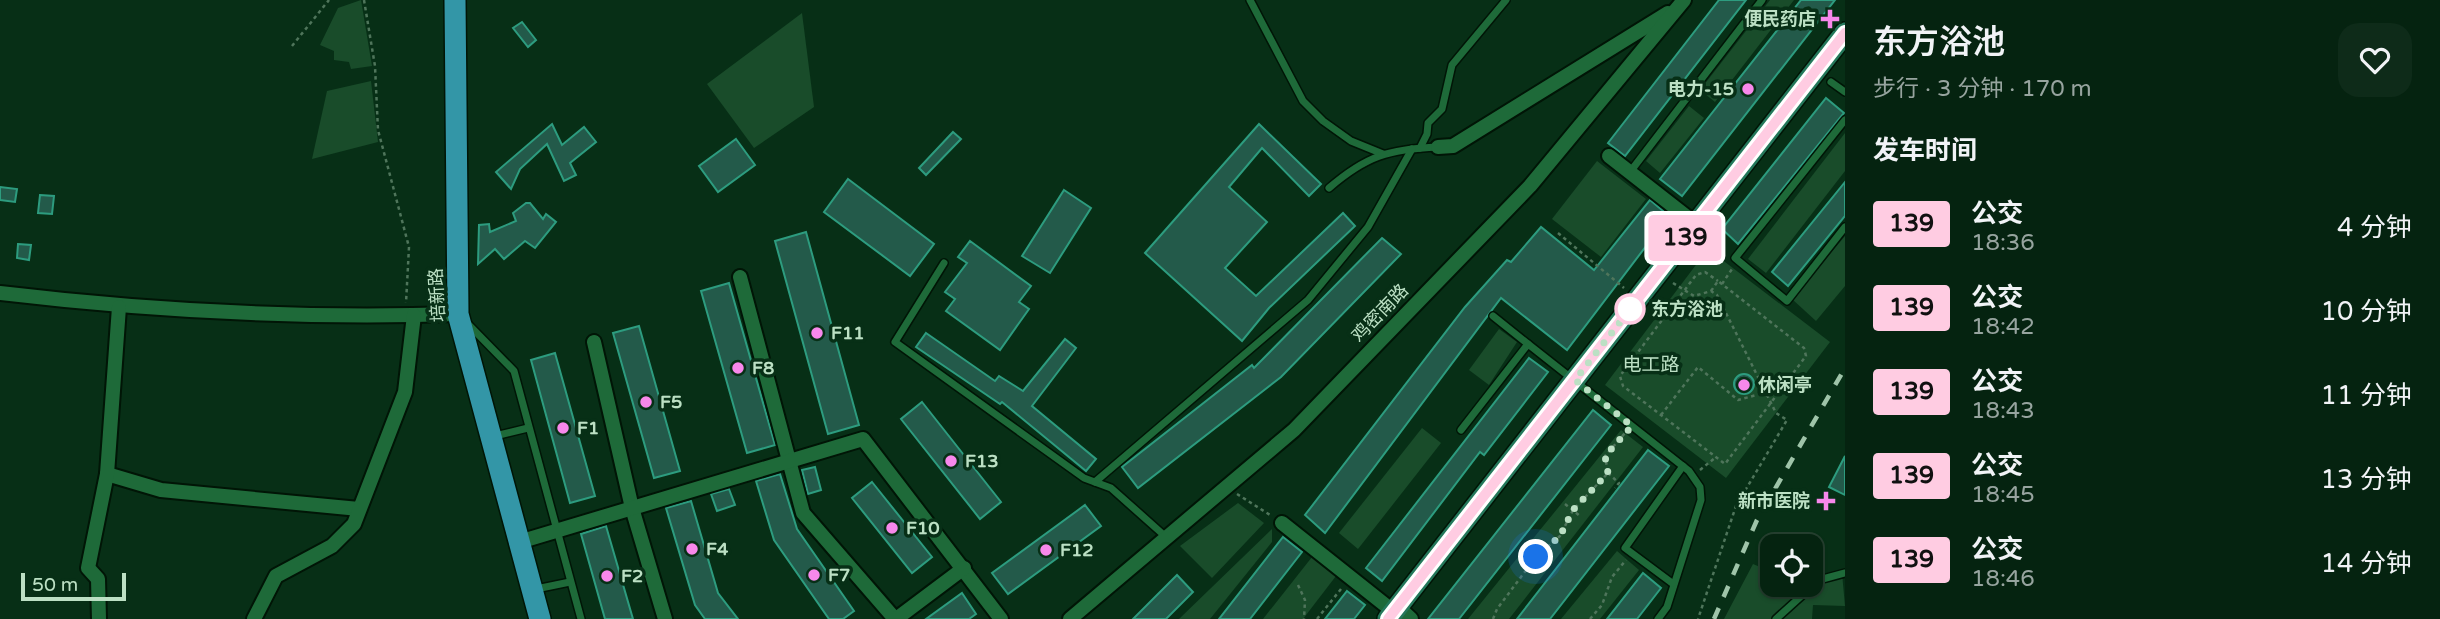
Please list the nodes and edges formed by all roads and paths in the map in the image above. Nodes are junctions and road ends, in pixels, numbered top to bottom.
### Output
1 (330, 0) edge
2 (364, 0) edge
3 (455, 0) edge
4 (1250, 0) edge
5 (1506, 0) edge
6 (1762, 0) edge
7 (1683, 2) edge
8 (1845, 33) edge
9 (292, 46) dead end
10 (1831, 82) dead end
11 (1845, 92) edge
12 (1845, 120) edge
13 (1438, 147) joint
14 (1416, 148) junction
15 (1383, 154) junction
16 (1609, 156) dead end
17 (1630, 173) junction
18 (1329, 188) dead end
19 (1696, 224) junction
20 (1845, 227) edge
21 (1558, 233) dead end
22 (1738, 261) junction
23 (944, 264) dead end
24 (740, 277) dead end
25 (1718, 281) junction
26 (1673, 283) dead end
27 (1722, 284) junction
28 (1685, 290) junction
29 (1711, 291) junction
30 (0, 293) edge
31 (1638, 299) junction
32 (119, 307) junction
33 (458, 314) junction
34 (410, 315) junction
35 (1493, 316) dead end
36 (594, 342) dead end
37 (1528, 344) junction
38 (1575, 380) junction
39 (1766, 393) junction
40 (1771, 403) junction
41 (1661, 415) junction
42 (1632, 426) junction
43 (528, 428) junction
44 (1461, 430) dead end
45 (490, 437) junction
46 (1716, 457) junction
47 (787, 461) junction
48 (1683, 467) junction
49 (1608, 473) junction
50 (107, 474) junction
51 (1692, 475) junction
52 (1095, 482) junction
53 (1226, 487) junction
54 (1615, 488) dead end
55 (1565, 504) dead end
56 (632, 508) junction
57 (359, 509) junction
58 (1573, 510) junction
59 (1580, 516) dead end
60 (1282, 523) joint
61 (555, 532) junction
62 (1166, 538) junction
63 (519, 542) junction
64 (1631, 552) junction
65 (964, 568) junction
66 (1845, 573) edge
67 (570, 582) junction
68 (1672, 583) junction
69 (1298, 585) dead end
70 (1343, 586) dead end
71 (532, 589) junction
72 (1398, 614) edge
73 (99, 619) edge
74 (254, 619) edge
75 (540, 619) edge
76 (581, 619) edge
77 (665, 619) edge
78 (895, 619) edge
79 (1001, 619) edge
80 (1070, 619) edge
81 (1304, 619) edge
82 (1317, 619) edge
83 (1493, 619) edge
84 (1590, 619) edge
85 (1658, 619) edge
86 (1698, 619) edge
87 (1776, 619) edge

1 - 9 path
2 - 34 path
3 - 33 highway, 培新路
4 - 15 lane
5 - 14 lane
6 - 17 lane
7 - 13 street
7 - 53 street, 鸡密南路
8 - 19 street
10 - 11 lane
12 - 22 lane
13 - 14 lane
14 - 15 lane
14 - 52 lane
15 - 18 lane
16 - 17 street
17 - 19 street
19 - 31 street
20 - 22 lane
21 - 31 path
22 - 27 path
23 - 52 lane
24 - 47 street
25 - 27 path
25 - 28 path
25 - 29 path
26 - 28 path
27 - 40 path
28 - 29 path
28 - 41 path
29 - 39 path
30 - 32 street
31 - 38 street
32 - 34 street
32 - 50 street
33 - 34 street
33 - 43 lane
33 - 45 highway, 培新路
34 - 57 street
35 - 37 lane
36 - 56 street
37 - 38 lane
37 - 44 lane
38 - 42 lane
38 - 72 street
39 - 40 path
39 - 41 path
40 - 46 path
40 - 86 path
41 - 46 path
42 - 48 lane
42 - 49 path
43 - 45 lane
43 - 61 lane
45 - 63 highway, 培新路
46 - 51 path
47 - 56 street
47 - 65 street
47 - 78 street
48 - 51 lane
48 - 64 lane
49 - 54 path
49 - 58 path
50 - 57 street
50 - 73 street
51 - 68 lane
52 - 62 lane
53 - 60 path
53 - 62 street, 鸡密南路
55 - 58 path
56 - 61 street
56 - 77 street
57 - 74 street
58 - 59 path
58 - 83 path
60 - 72 street
61 - 63 street
61 - 67 lane
62 - 80 street, 鸡密南路
63 - 71 highway, 培新路
64 - 68 lane
64 - 84 path
65 - 78 street
65 - 79 street
66 - 87 lane
67 - 71 lane
67 - 76 lane
68 - 85 lane
69 - 81 path
70 - 82 path
71 - 75 highway, 培新路

